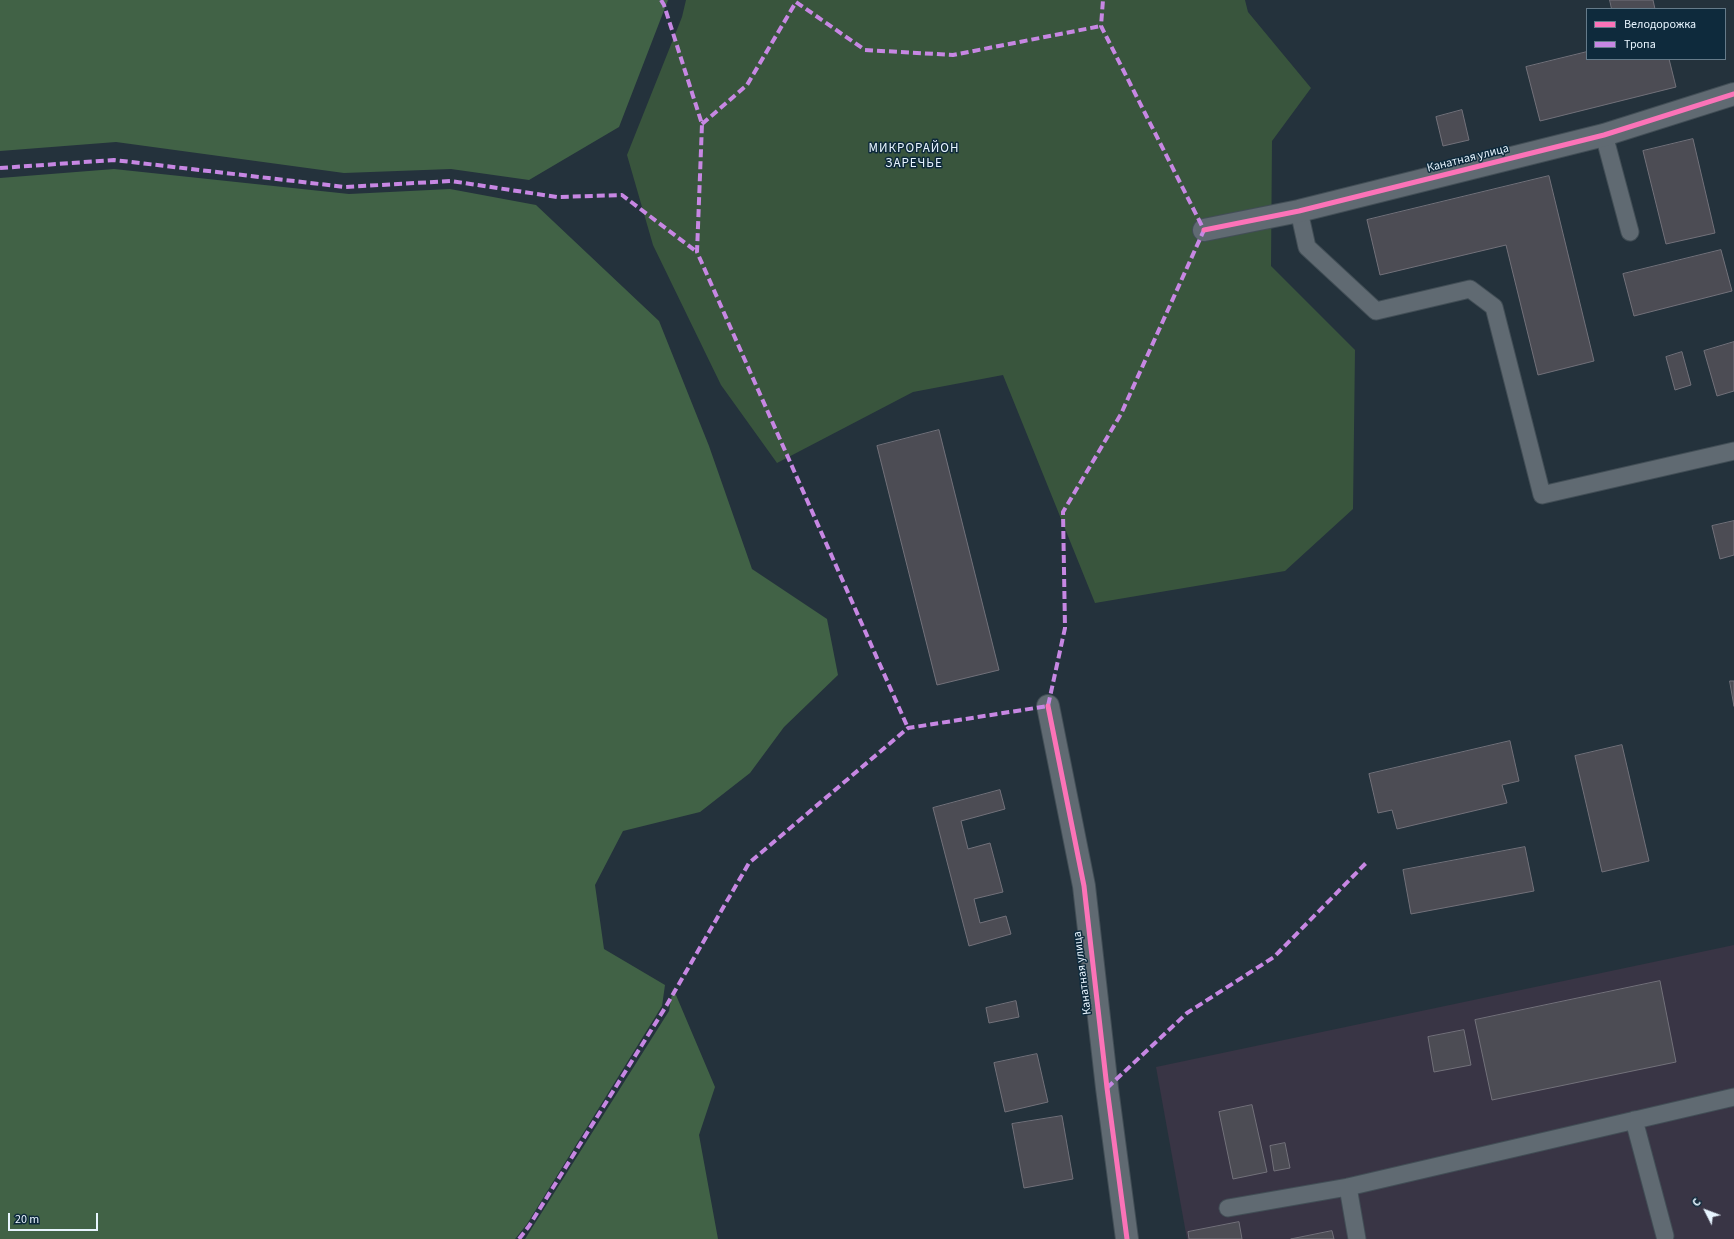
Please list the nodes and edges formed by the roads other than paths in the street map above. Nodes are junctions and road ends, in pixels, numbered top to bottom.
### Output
1 (1734, 94) edge
2 (1604, 135) junction
3 (1299, 211) junction
4 (1204, 230) dead end
5 (1630, 232) dead end
6 (1734, 451) edge
7 (1048, 706) dead end
8 (1734, 1097) edge
9 (1634, 1120) junction
10 (1348, 1187) junction
11 (1228, 1208) dead end
12 (1665, 1236) dead end
13 (1127, 1239) edge
14 (1357, 1239) edge

1 - 2 street, Канатная улица
2 - 3 street, Канатная улица
2 - 5 lane
3 - 4 street, Канатная улица
3 - 6 lane
7 - 13 street, Канатная улица
8 - 9 lane
9 - 10 lane
9 - 12 lane
10 - 11 lane
10 - 14 lane

